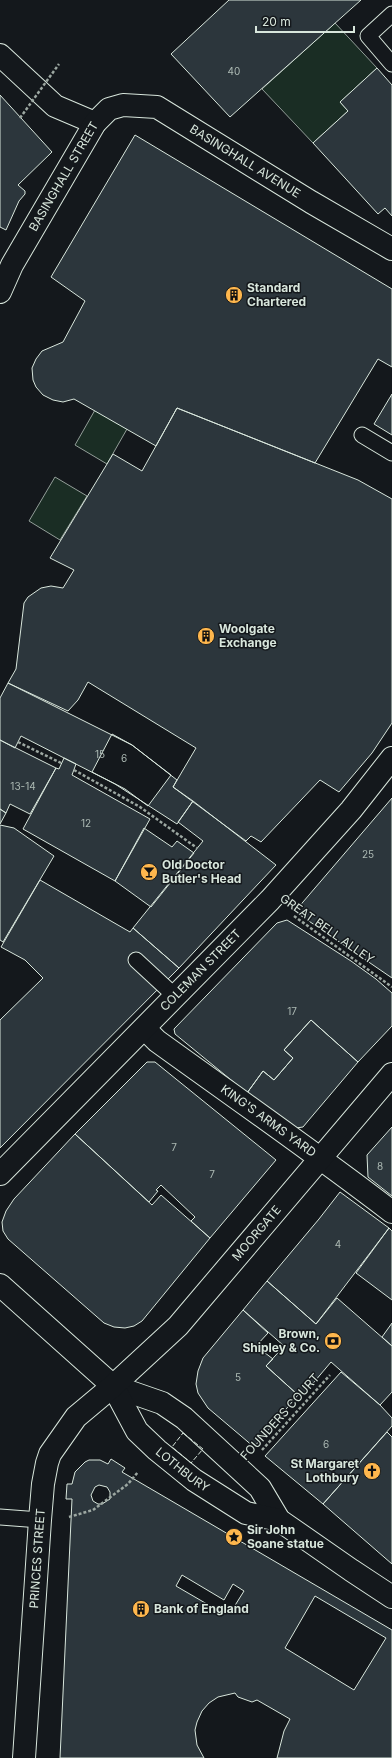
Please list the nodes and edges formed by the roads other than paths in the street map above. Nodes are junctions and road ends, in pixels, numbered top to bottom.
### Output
1 (392, 14) edge
2 (0, 55) edge
3 (392, 64) edge
4 (95, 123) junction
5 (392, 249) edge
6 (0, 292) edge
7 (362, 435) dead end
8 (392, 453) edge
9 (392, 758) edge
10 (136, 960) dead end
11 (176, 997) junction
12 (144, 1029) junction
13 (392, 1074) edge
14 (322, 1158) junction
15 (0, 1174) edge
16 (392, 1212) edge
17 (0, 1285) edge
18 (114, 1386) junction
19 (0, 1516) edge
20 (40, 1520) junction
21 (279, 1520) junction
22 (392, 1597) edge
23 (24, 1758) edge

1 - 3 lane
2 - 4 street, BASINGHALL STREET
4 - 5 street, BASINGHALL AVENUE
4 - 6 street, BASINGHALL STREET
7 - 8 lane
9 - 11 street, COLEMAN STREET
10 - 11 lane
11 - 12 street, COLEMAN STREET
12 - 14 street, KING'S ARMS YARD
12 - 15 street, COLEMAN STREET
13 - 14 street, MOORGATE
14 - 16 street, KING'S ARMS YARD
14 - 18 street, MOORGATE
17 - 18 street, LOTHBURY
18 - 20 street, PRINCES STREET
18 - 21 street, LOTHBURY
18 - 21 street, LOTHBURY
19 - 20 lane
20 - 23 street, PRINCES STREET
21 - 22 street, LOTHBURY

